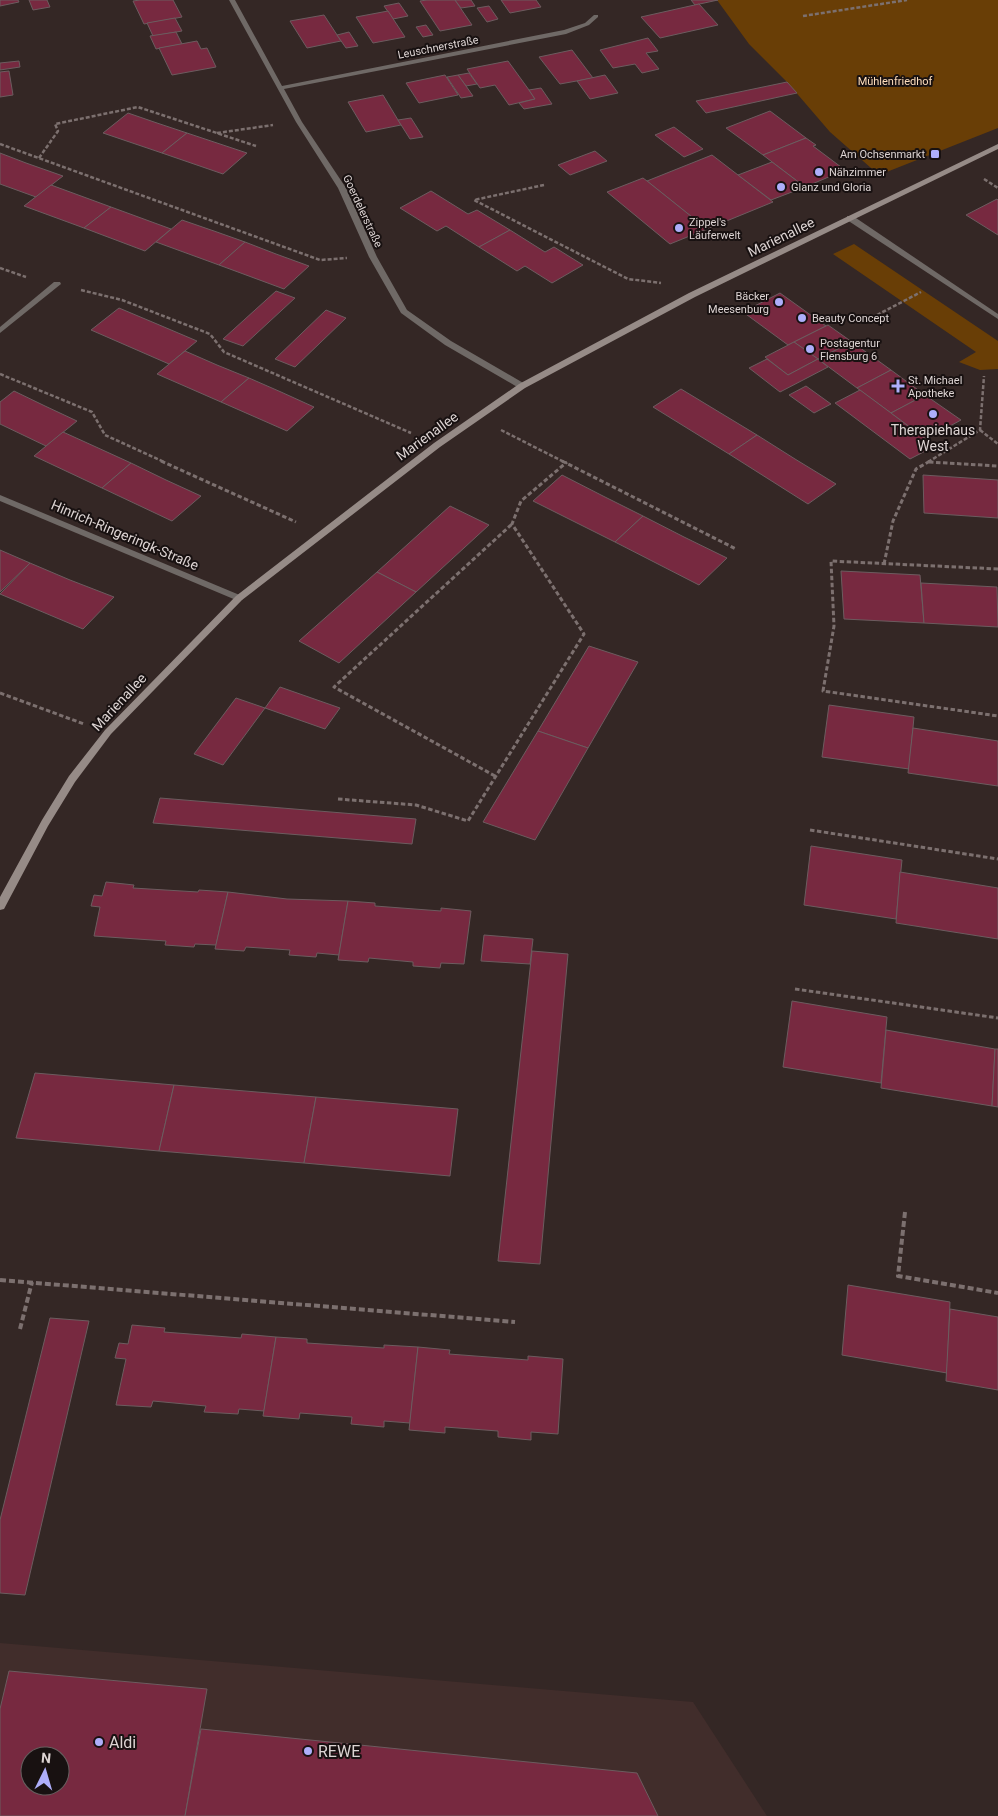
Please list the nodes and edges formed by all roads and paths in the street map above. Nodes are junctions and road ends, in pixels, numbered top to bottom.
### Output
1 (232, 0) edge
2 (907, 0) edge
3 (596, 16) dead end
4 (803, 16) dead end
5 (280, 88) junction
6 (298, 122) junction
7 (216, 133) junction
8 (0, 144) edge
9 (256, 146) dead end
10 (998, 146) edge
11 (40, 158) junction
12 (544, 185) dead end
13 (850, 218) junction
14 (373, 257) junction
15 (944, 281) junction
16 (662, 283) dead end
17 (57, 284) joint
18 (877, 314) dead end
19 (998, 317) edge
20 (0, 331) edge
21 (0, 374) edge
22 (984, 376) dead end
23 (522, 386) junction
24 (476, 418) junction
25 (980, 430) junction
26 (998, 444) edge
27 (437, 445) junction
28 (927, 461) junction
29 (567, 462) junction
30 (998, 466) edge
31 (0, 498) edge
32 (512, 524) junction
33 (322, 534) junction
34 (736, 549) dead end
35 (884, 564) junction
36 (998, 569) edge
37 (239, 598) junction
38 (0, 693) edge
39 (998, 716) edge
40 (108, 732) junction
41 (495, 776) junction
42 (338, 799) dead end
43 (810, 830) dead end
44 (998, 859) edge
45 (0, 906) edge
46 (796, 989) dead end
47 (998, 1018) edge
48 (905, 1212) dead end
49 (0, 1280) edge
50 (32, 1282) junction
51 (998, 1294) edge
52 (515, 1322) dead end
53 (20, 1329) dead end

1 - 5 street, Goerdelerstraße
2 - 4 path
3 - 5 street, Leuschnerstraße
5 - 6 street, Goerdelerstraße
6 - 7 path
6 - 14 street, Goerdelerstraße
7 - 9 path
7 - 11 path
8 - 11 path
10 - 13 main road, Marienallee
11 - 14 path
12 - 16 path
13 - 15 street
13 - 23 main road, Marienallee
14 - 23 street, Goerdelerstraße
15 - 18 path
15 - 19 street
17 - 20 street
17 - 27 path
21 - 33 path
22 - 25 path
23 - 24 main road, Marienallee
24 - 27 main road, Marienallee
24 - 29 path
25 - 26 path
25 - 28 path
27 - 33 main road, Marienallee
28 - 30 path
28 - 35 path
29 - 32 path
29 - 34 path
31 - 37 street, Hinrich-Ringeringk-Straße
32 - 41 path
32 - 41 path
33 - 37 main road, Marienallee
35 - 36 path
35 - 39 path
37 - 40 main road, Marienallee
38 - 40 path
40 - 45 main road, Marienallee
41 - 42 path
43 - 44 path
46 - 47 path
48 - 51 path
49 - 50 path
50 - 52 path
50 - 53 path

